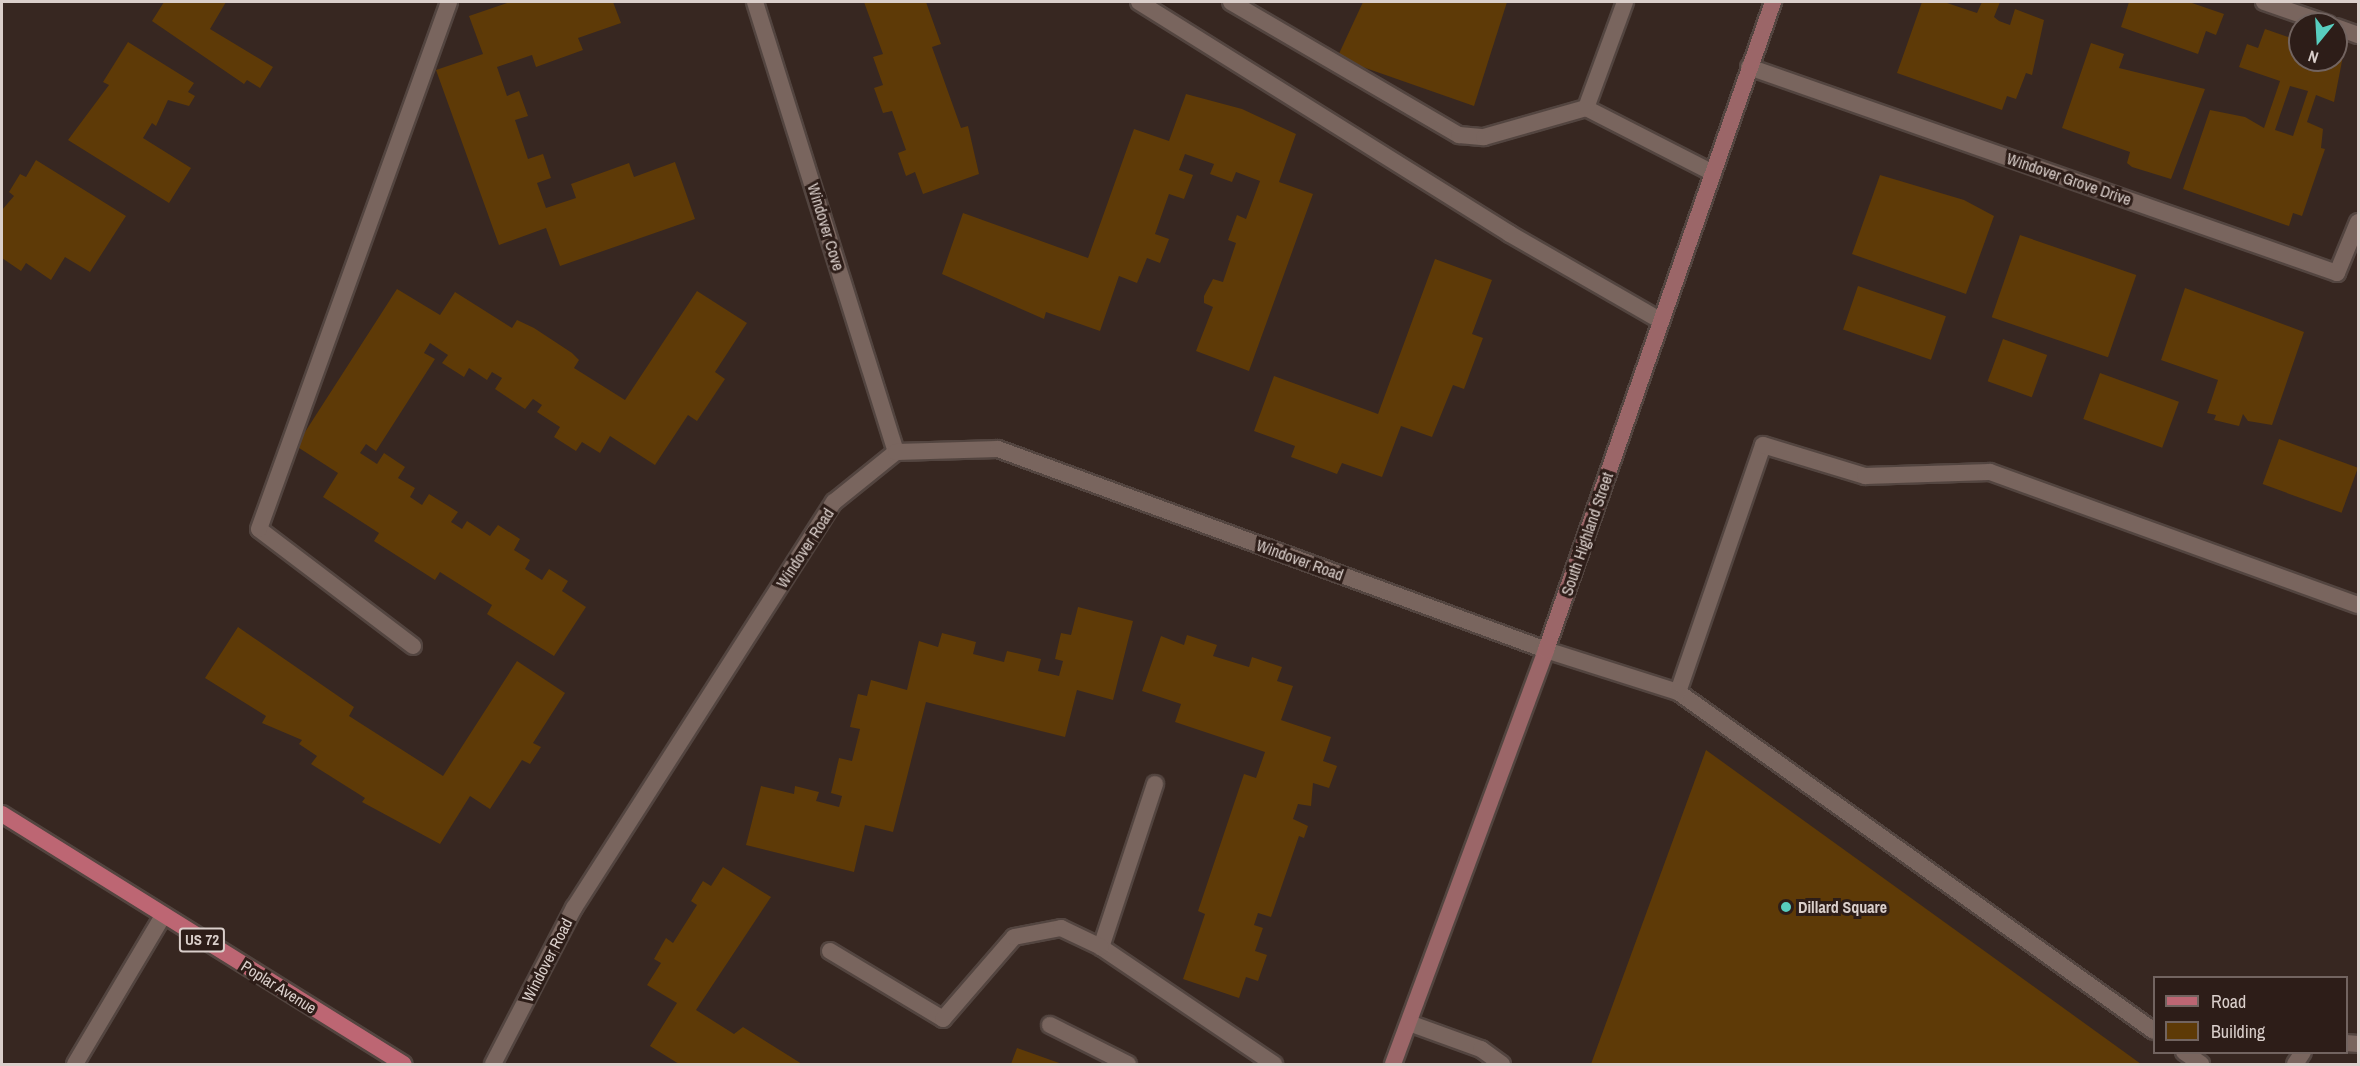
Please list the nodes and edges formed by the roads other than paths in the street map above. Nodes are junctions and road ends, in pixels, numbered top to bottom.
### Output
1 (449, 2) edge
2 (756, 2) edge
3 (1139, 2) edge
4 (1231, 2) edge
5 (1625, 2) edge
6 (1773, 2) edge
7 (2264, 2) edge
8 (2293, 12) edge
9 (1749, 67) junction
10 (1586, 108) junction
11 (1713, 173) junction
12 (2358, 222) edge
13 (1661, 321) junction
14 (896, 452) junction
15 (2358, 605) edge
16 (413, 646) dead end
17 (1546, 650) junction
18 (1677, 692) junction
19 (1155, 784) dead end
20 (2, 814) edge
21 (163, 916) junction
22 (1101, 947) junction
23 (830, 951) dead end
24 (1409, 1023) junction
25 (1050, 1025) dead end
26 (2153, 1030) edge
27 (2185, 1054) edge
28 (75, 1065) edge
29 (403, 1065) edge
30 (493, 1065) edge
31 (1128, 1065) edge
32 (1274, 1065) edge
33 (1393, 1065) edge
34 (1502, 1065) edge
35 (2201, 1065) edge

1 - 16 street
2 - 14 street, Windover Cove
3 - 13 street
4 - 10 street
5 - 10 street
6 - 9 main road, South Highland Street
7 - 8 street
9 - 11 main road, South Highland Street
9 - 12 street, Windover Grove Drive
10 - 11 street
11 - 13 main road, South Highland Street
13 - 17 main road, South Highland Street
14 - 17 street, Windover Road
14 - 30 street, Windover Road
15 - 18 street
17 - 18 street, Windover Road
17 - 24 main road, South Highland Street
18 - 26 street, Windover Road
19 - 22 street
20 - 21 main road, Poplar Avenue / US 72
21 - 28 street
21 - 29 main road, Poplar Avenue / US 72
22 - 23 street
22 - 32 street
24 - 33 main road, South Highland Street
24 - 34 street
25 - 31 street
27 - 35 street

